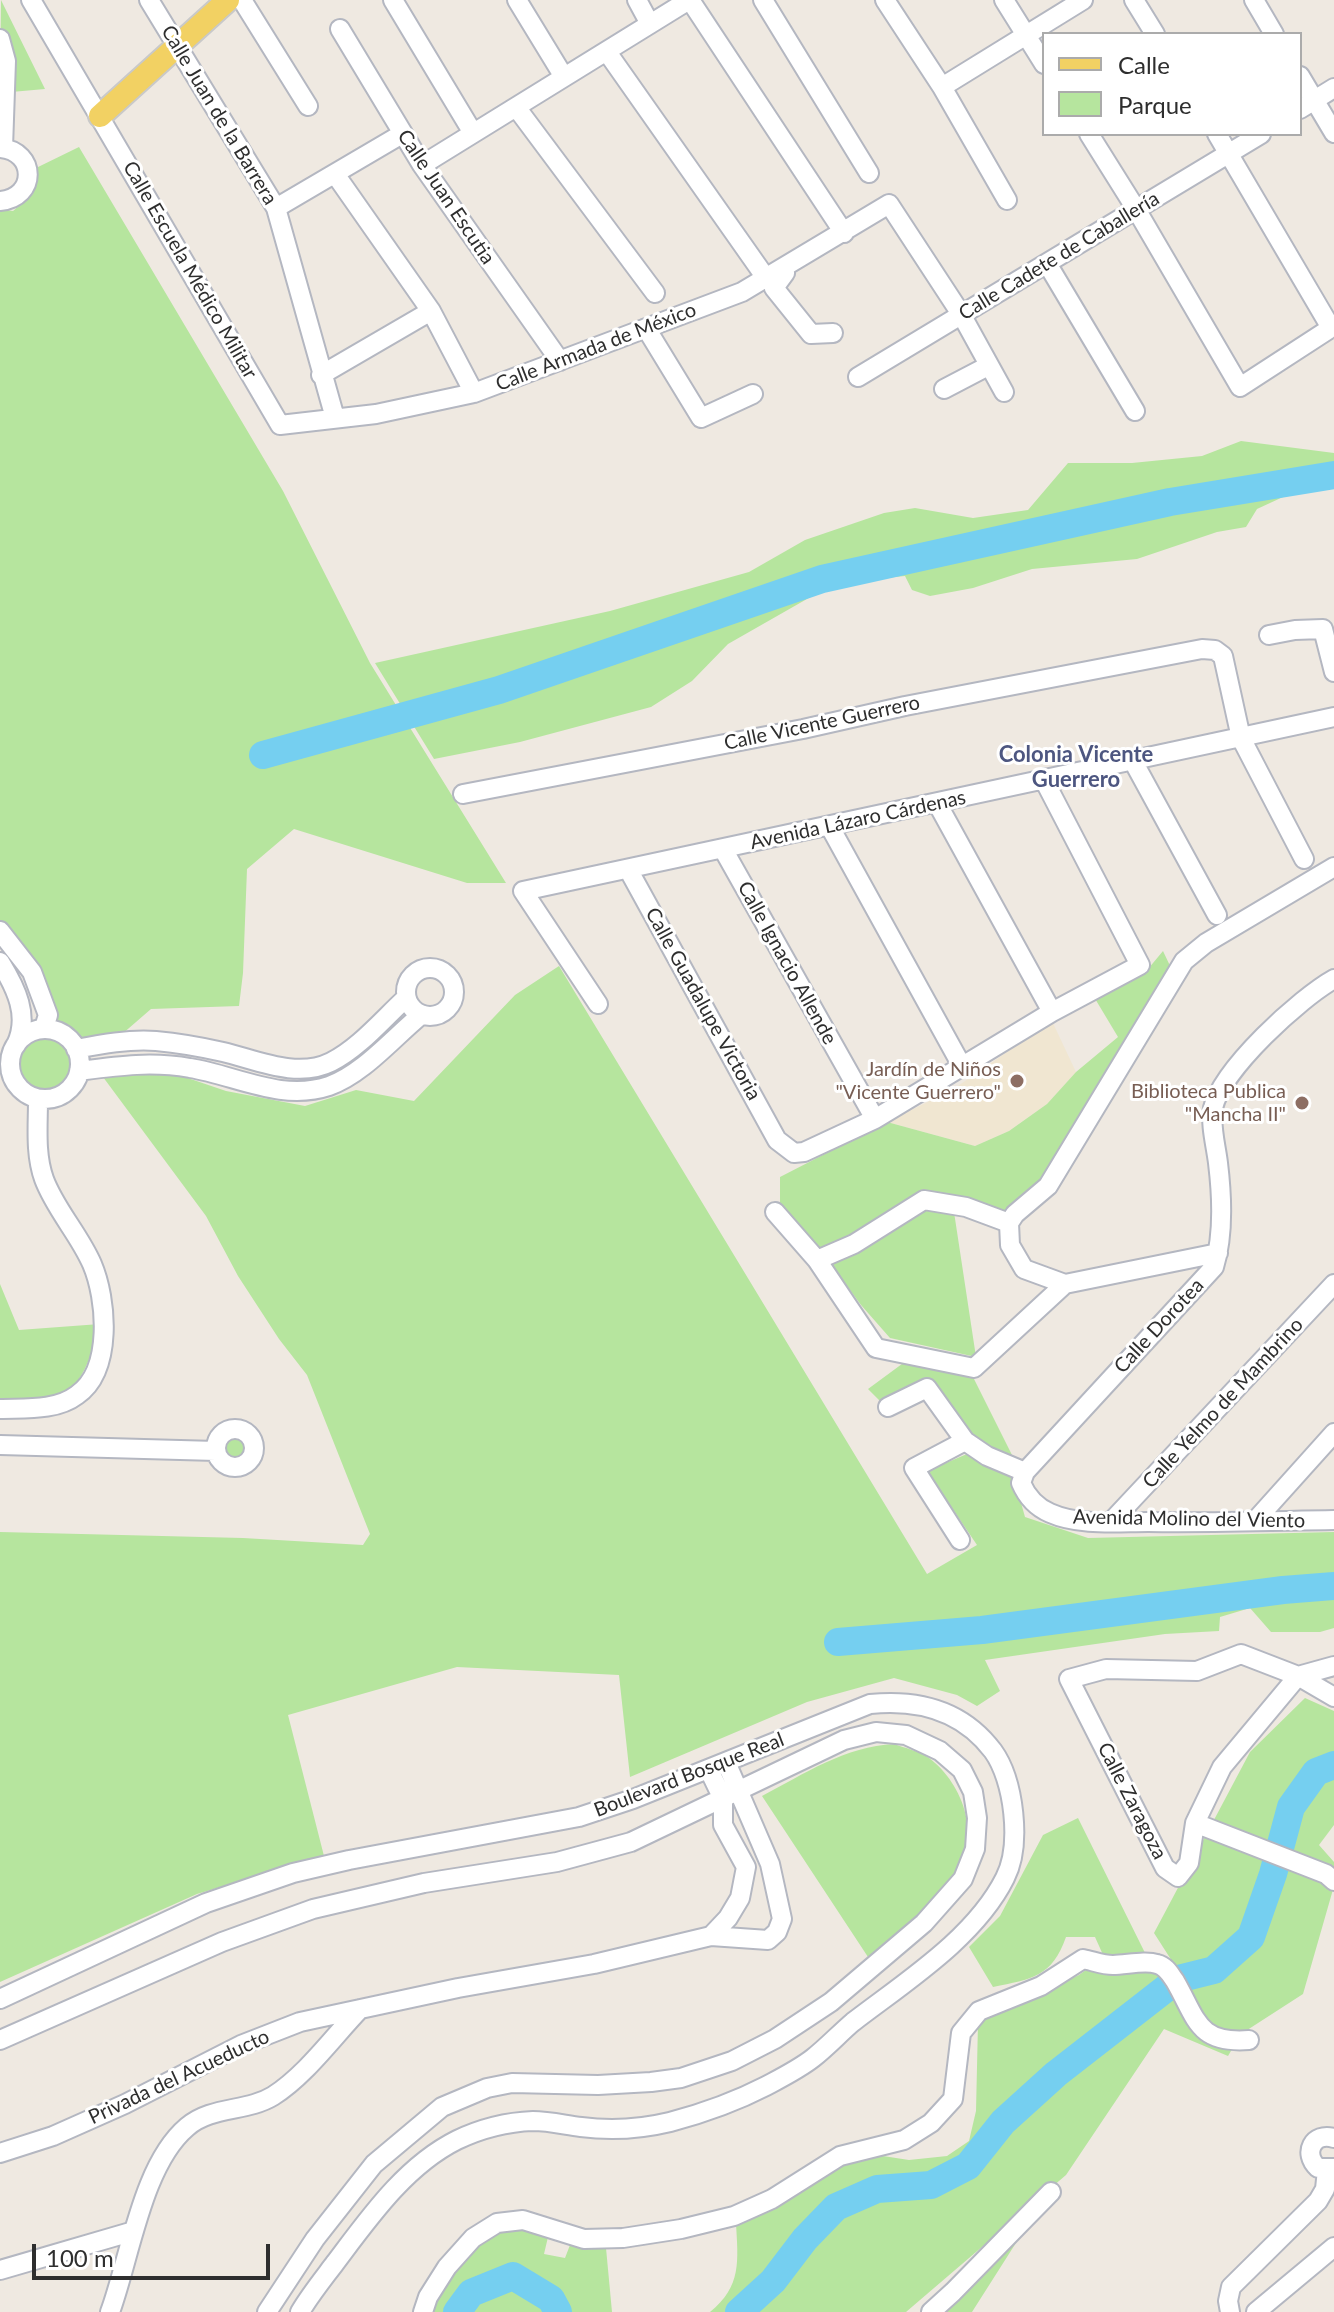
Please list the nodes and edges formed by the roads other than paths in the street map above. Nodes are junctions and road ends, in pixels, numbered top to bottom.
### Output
1 (31, 0) edge
2 (149, 0) edge
3 (228, 0) edge
4 (242, 0) edge
5 (393, 0) edge
6 (517, 0) edge
7 (637, 0) edge
8 (689, 0) edge
9 (763, 0) edge
10 (885, 0) edge
11 (1004, 0) edge
12 (1083, 0) edge
13 (1134, 0) edge
14 (1254, 0) edge
15 (650, 24) junction
16 (340, 29) dead end
17 (1154, 32) edge
18 (1273, 32) edge
19 (1026, 35) junction
20 (0, 39) edge
21 (178, 47) junction
22 (607, 52) junction
23 (1042, 61) edge
24 (564, 77) junction
25 (1302, 84) edge
26 (942, 87) junction
27 (1334, 88) edge
28 (1307, 104) edge
29 (308, 106) dead end
30 (516, 107) junction
31 (100, 116) junction
32 (473, 133) junction
33 (1334, 133) edge
34 (402, 134) junction
35 (1090, 136) edge
36 (1218, 136) edge
37 (1258, 136) edge
38 (2, 148) edge
39 (1229, 154) junction
40 (422, 165) junction
41 (869, 173) dead end
42 (335, 174) junction
43 (1007, 200) dead end
44 (0, 201) edge
45 (276, 208) junction
46 (1136, 209) junction
47 (844, 233) junction
48 (1048, 265) junction
49 (782, 269) junction
50 (766, 278) junction
51 (655, 293) dead end
52 (431, 311) junction
53 (961, 314) junction
54 (1333, 327) edge
55 (646, 328) junction
56 (833, 333) dead end
57 (988, 366) junction
58 (562, 367) junction
59 (321, 375) junction
60 (858, 377) dead end
61 (944, 389) dead end
62 (1004, 392) dead end
63 (474, 393) junction
64 (753, 394) dead end
65 (1135, 411) dead end
66 (335, 418) junction
67 (280, 425) joint
68 (1269, 635) dead end
69 (1334, 672) edge
70 (1334, 717) edge
71 (1241, 738) junction
72 (1133, 761) junction
73 (1043, 778) junction
74 (463, 794) dead end
75 (937, 803) junction
76 (830, 827) junction
77 (723, 849) junction
78 (1304, 859) dead end
79 (1334, 867) edge
80 (628, 869) junction
81 (1217, 915) dead end
82 (0, 931) edge
83 (0, 962) edge
84 (1334, 979) edge
85 (406, 998) junction
86 (598, 1004) dead end
87 (1052, 1012) junction
88 (421, 1015) junction
89 (44, 1028) junction
90 (76, 1049) junction
91 (8, 1058) edge
92 (963, 1068) junction
93 (79, 1071) junction
94 (8, 1081) edge
95 (38, 1100) junction
96 (875, 1119) junction
97 (775, 1212) dead end
98 (1009, 1223) junction
99 (1218, 1253) junction
100 (817, 1260) junction
101 (1065, 1284) junction
102 (1334, 1284) edge
103 (888, 1407) dead end
104 (0, 1409) edge
105 (1334, 1433) edge
106 (965, 1441) junction
107 (0, 1445) edge
108 (216, 1451) dead end
109 (1025, 1472) junction
110 (1334, 1520) edge
111 (1255, 1521) junction
112 (1111, 1522) junction
113 (960, 1540) dead end
114 (1334, 1666) edge
115 (1298, 1676) junction
116 (1334, 1697) edge
117 (718, 1766) junction
118 (731, 1795) junction
119 (1195, 1823) junction
120 (770, 1864) junction
121 (746, 1867) junction
122 (1334, 1881) edge
123 (711, 1936) junction
124 (0, 1999) edge
125 (831, 2002) junction
126 (360, 2009) junction
127 (850, 2025) junction
128 (0, 2040) edge
129 (1249, 2040) dead end
130 (1334, 2138) edge
131 (0, 2153) edge
132 (1330, 2169) edge
133 (1051, 2192) dead end
134 (134, 2231) junction
135 (1334, 2247) edge
136 (0, 2270) edge
137 (284, 2288) junction
138 (302, 2309) edge
139 (110, 2312) edge
140 (267, 2312) edge
141 (423, 2312) edge
142 (931, 2312) edge
143 (1230, 2312) edge
144 (1256, 2312) edge

1 - 31 street, Calle Escuela Médico Militar
2 - 21 street, Calle Juan de la Barrera
3 - 21 main road
4 - 29 street
5 - 32 street
6 - 24 street
7 - 15 street
8 - 15 street
8 - 47 street
9 - 41 street
10 - 26 street
11 - 19 street
12 - 19 street
13 - 17 street
14 - 18 street
15 - 22 street
16 - 34 street, Calle Juan Escutia
19 - 23 street
19 - 26 street
20 - 38 street
21 - 31 main road
21 - 45 street, Calle Juan de la Barrera
22 - 24 street
22 - 50 street
24 - 30 street
25 - 28 street
26 - 43 street
27 - 28 street
28 - 33 street
30 - 32 street
30 - 51 street
31 - 67 street, Calle Escuela Médico Militar
32 - 40 street
34 - 40 street, Calle Juan Escutia
34 - 42 street
35 - 46 street
36 - 39 street
37 - 39 street, Calle Cadete de Caballería
38 - 44 street
39 - 46 street, Calle Cadete de Caballería
39 - 54 street
40 - 58 street, Calle Juan Escutia
42 - 45 street
42 - 52 street
45 - 59 street, Calle Juan de la Barrera
46 - 48 street, Calle Cadete de Caballería
46 - 54 street
47 - 49 street, Calle Armada de México
47 - 53 street, Calle Armada de México
48 - 53 street, Calle Cadete de Caballería
48 - 65 street
49 - 50 street, Calle Armada de México
49 - 56 street
50 - 55 street, Calle Armada de México
52 - 59 street
52 - 63 street
53 - 57 street
53 - 60 street, Calle Cadete de Caballería
55 - 58 street, Calle Armada de México
55 - 64 street
57 - 61 street
57 - 62 street
58 - 63 street, Calle Armada de México
59 - 66 street, Calle Juan de la Barrera
63 - 66 street, Calle Armada de México
66 - 67 street, Calle Armada de México
68 - 69 street
70 - 71 street, Avenida Lázaro Cárdenas
71 - 72 street, Avenida Lázaro Cárdenas
71 - 74 street, Calle Vicente Guerrero
71 - 78 street
72 - 73 street, Avenida Lázaro Cárdenas
72 - 81 street
73 - 75 street, Avenida Lázaro Cárdenas
73 - 87 street
75 - 76 street, Avenida Lázaro Cárdenas
75 - 87 street
76 - 77 street, Avenida Lázaro Cárdenas
76 - 92 street
77 - 80 street, Avenida Lázaro Cárdenas
77 - 96 street, Calle Ignacio Allende
79 - 98 street
80 - 86 street, Avenida Lázaro Cárdenas
80 - 96 street, Calle Guadalupe Victoria
82 - 89 street
83 - 91 street
84 - 99 street, Calle Dorotea
85 - 88 street
85 - 88 street
85 - 90 street
87 - 92 street
88 - 93 street
89 - 90 street
89 - 91 street
90 - 93 street
91 - 94 street
92 - 96 street
93 - 95 street
94 - 95 street
95 - 104 street
97 - 100 street
98 - 100 street
98 - 101 street
99 - 101 street
99 - 109 street, Calle Dorotea
100 - 101 street
102 - 112 street, Calle Yelmo de Mambrino
103 - 106 street
105 - 111 street
106 - 109 street
106 - 113 street
107 - 108 street
109 - 112 street, Avenida Molino del Viento
110 - 111 street, Avenida Molino del Viento
111 - 112 street, Avenida Molino del Viento
114 - 115 street
115 - 116 street
115 - 119 street, Calle Zaragoza
115 - 119 street, Calle Zaragoza
117 - 118 street, Privada del Acueducto
117 - 124 street, Boulevard Bosque Real
117 - 127 street, Boulevard Bosque Real
118 - 120 street, Privada del Acueducto
118 - 121 street, Privada del Acueducto
118 - 125 street, Boulevard Bosque Real
118 - 128 street, Boulevard Bosque Real
119 - 122 street
120 - 121 street
120 - 123 street, Privada del Acueducto
121 - 123 street
123 - 126 street, Privada del Acueducto
125 - 127 street
125 - 137 street, Boulevard Bosque Real
126 - 131 street, Privada del Acueducto
126 - 134 street
127 - 138 street, Boulevard Bosque Real
129 - 141 street
130 - 132 street
132 - 143 street
133 - 142 street
134 - 136 street
134 - 139 street
135 - 144 street
137 - 138 street, Boulevard Bosque Real
137 - 140 street, Boulevard Bosque Real

